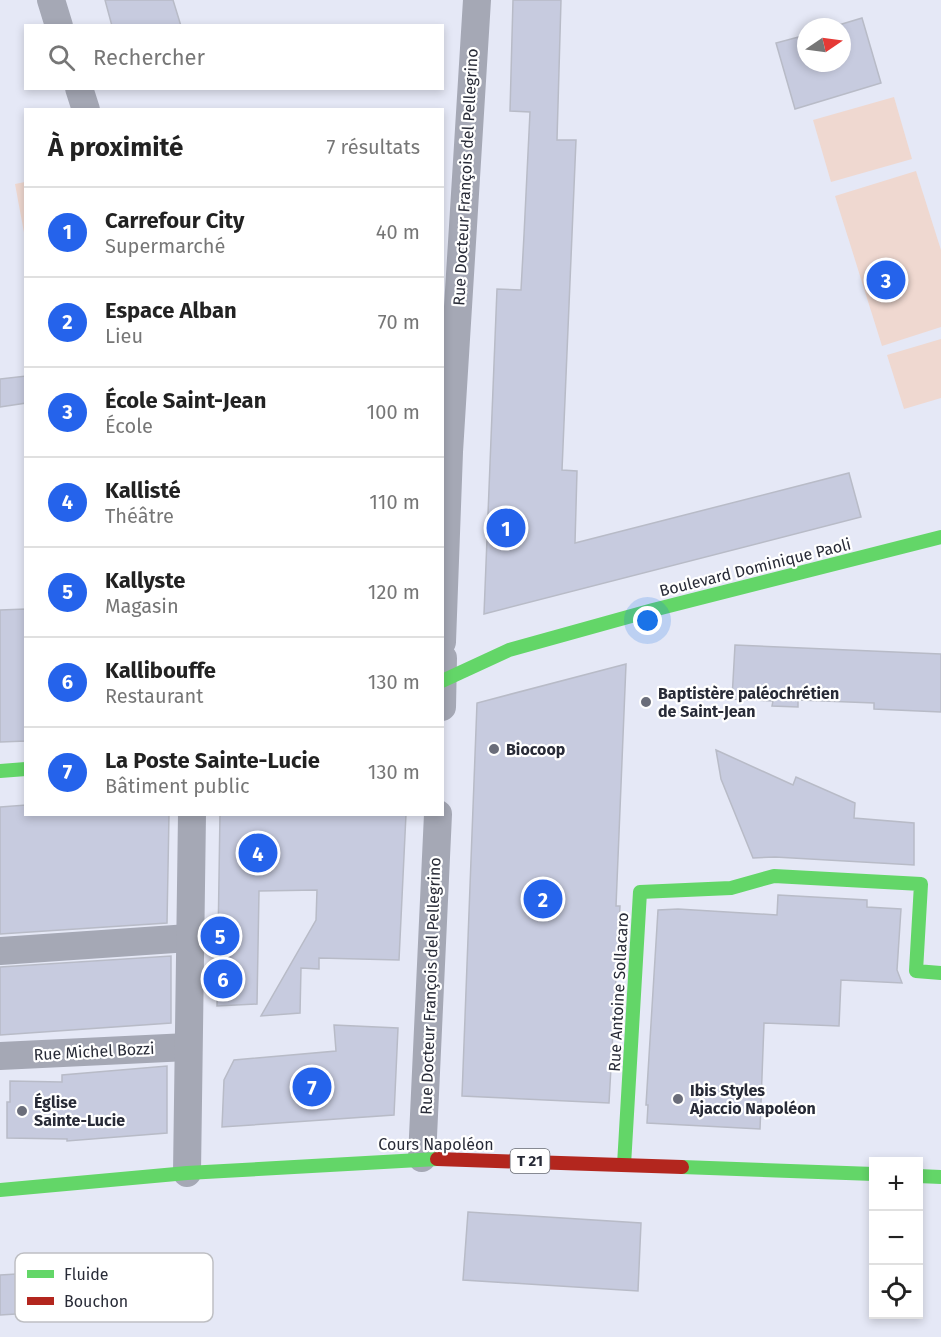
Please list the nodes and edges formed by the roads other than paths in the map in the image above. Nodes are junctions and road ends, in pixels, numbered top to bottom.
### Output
1 (51, 0) edge
2 (477, 0) edge
3 (58, 24) edge
4 (80, 90) edge
5 (85, 108) edge
6 (941, 537) edge
7 (444, 589) edge
8 (444, 689) edge
9 (24, 769) edge
10 (0, 771) edge
11 (192, 816) edge
12 (438, 816) edge
13 (189, 938) junction
14 (0, 951) edge
15 (941, 973) edge
16 (188, 1047) junction
17 (0, 1056) edge
18 (422, 1158) junction
19 (624, 1165) junction
20 (187, 1173) junction
21 (869, 1174) edge
22 (923, 1176) edge
23 (941, 1177) edge
24 (0, 1190) edge

1 - 3 street
2 - 7 street, Rue Docteur François del Pellegrino
4 - 5 street
6 - 8 main road, Boulevard Dominique Paoli
9 - 10 main road
11 - 13 street
12 - 18 street, Rue Docteur François del Pellegrino
13 - 14 street
13 - 16 street
15 - 19 main road, Rue Antoine Sollacaro
16 - 17 street, Rue Michel Bozzi
16 - 20 street
18 - 19 main road, Cours Napoléon / T 21
18 - 20 main road, Cours Napoléon / T 21
19 - 21 main road, Cours Napoléon / T 21
20 - 24 main road, Cours Napoléon / T 21
22 - 23 main road

